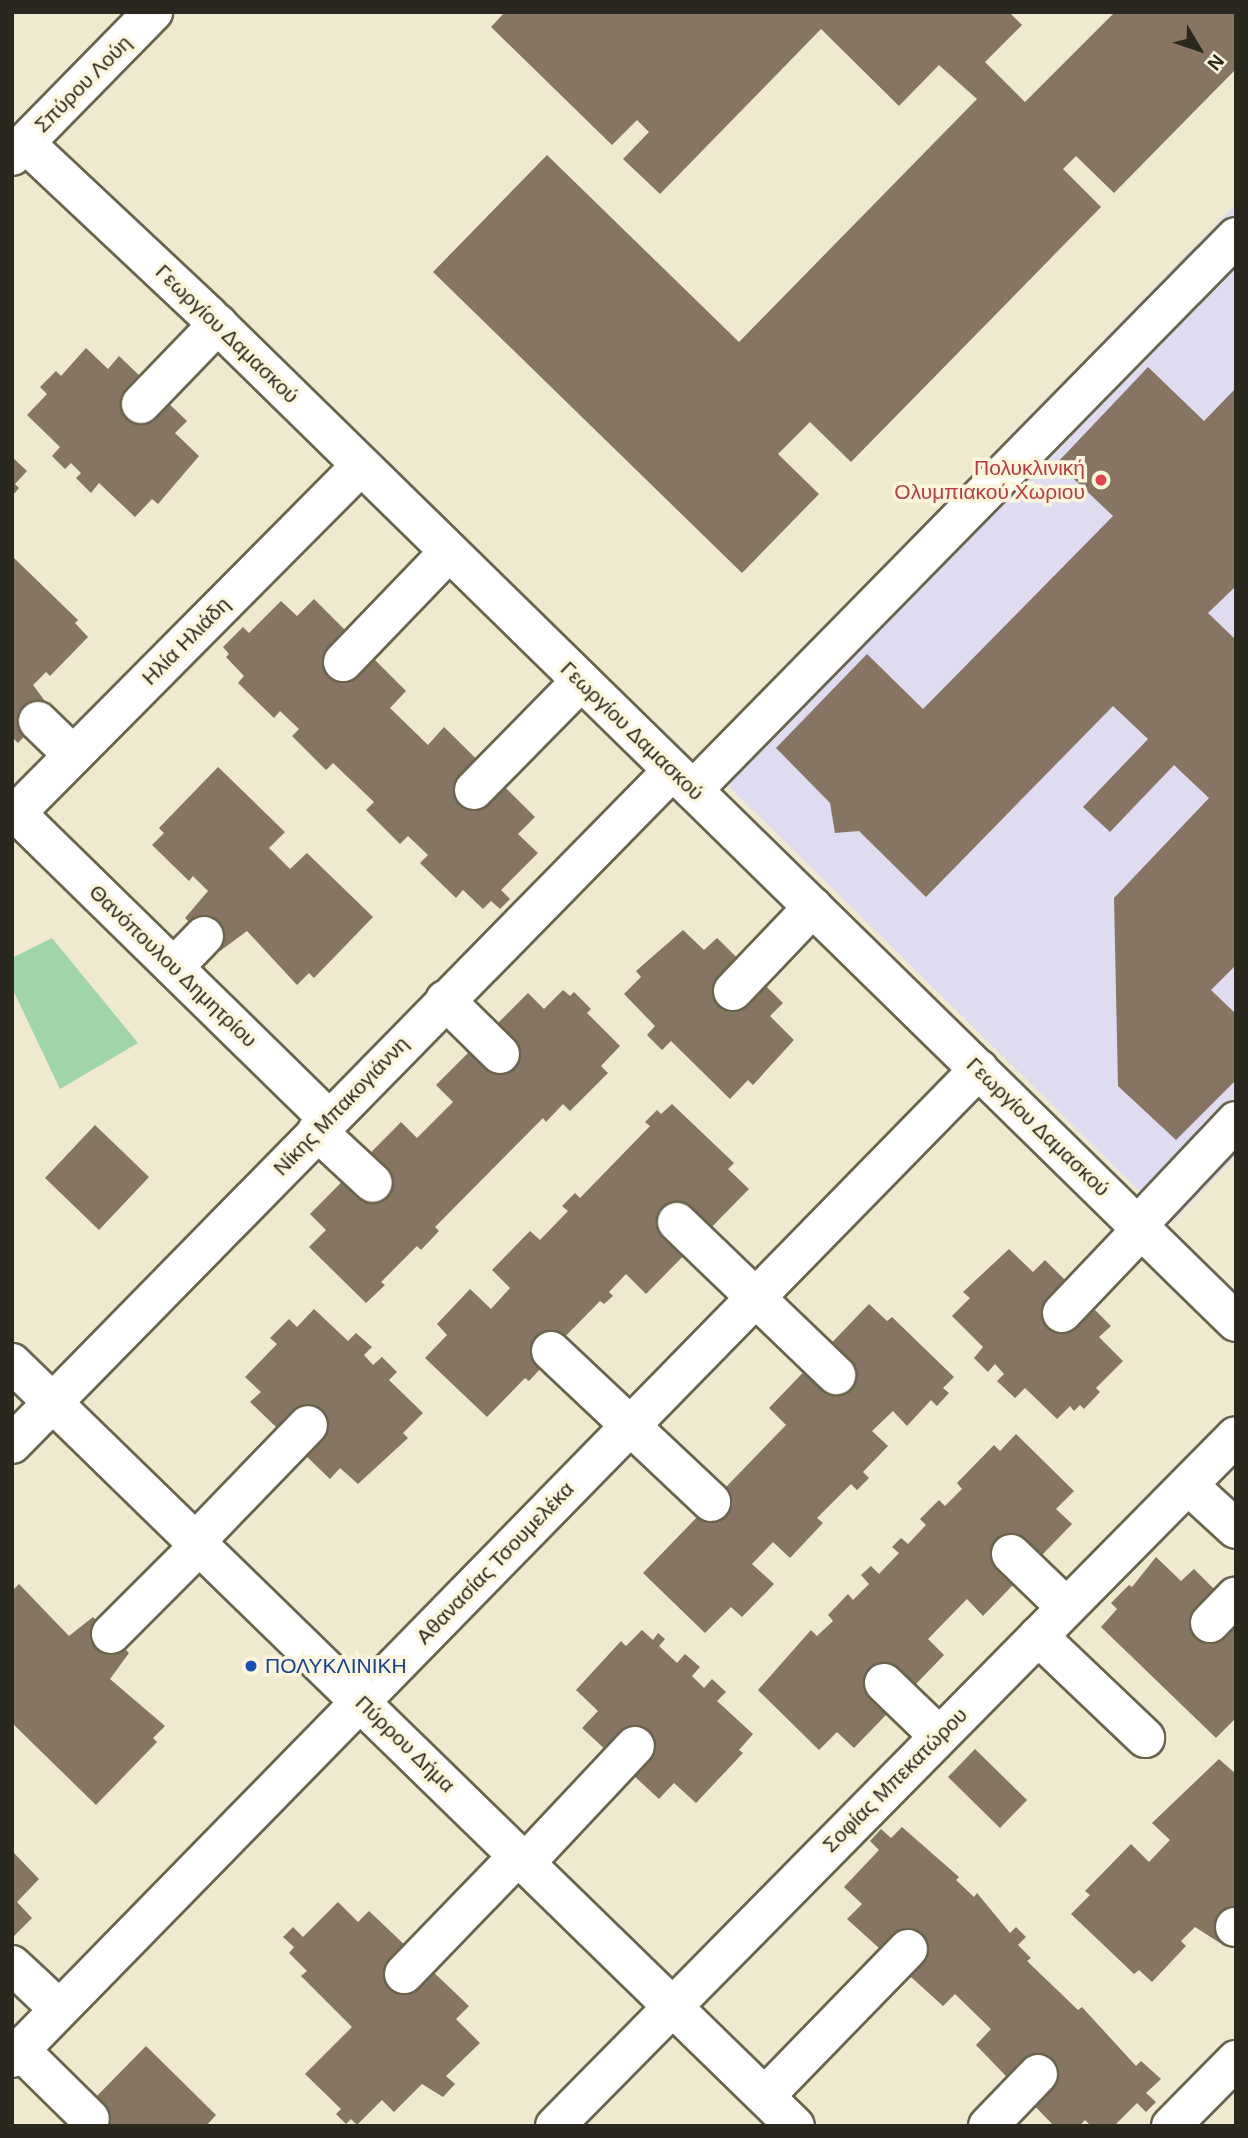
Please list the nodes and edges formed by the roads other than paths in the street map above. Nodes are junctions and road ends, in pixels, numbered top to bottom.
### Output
1 (153, 12) edge
2 (19, 149) edge
3 (1236, 237) edge
4 (218, 324) junction
5 (141, 404) dead end
6 (361, 466) junction
7 (449, 552) junction
8 (343, 662) dead end
9 (581, 681) junction
10 (38, 722) dead end
11 (73, 755) junction
12 (682, 780) junction
13 (474, 790) dead end
14 (14, 815) edge
15 (813, 907) junction
16 (204, 936) dead end
17 (174, 967) junction
18 (733, 991) dead end
19 (444, 1000) junction
20 (500, 1054) dead end
21 (979, 1069) junction
22 (1236, 1121) edge
23 (323, 1125) junction
24 (373, 1183) dead end
25 (677, 1222) dead end
26 (1140, 1227) junction
27 (756, 1297) junction
28 (1062, 1313) dead end
29 (1236, 1322) edge
30 (551, 1351) dead end
31 (12, 1363) edge
32 (836, 1375) dead end
33 (53, 1403) junction
34 (308, 1425) dead end
35 (630, 1425) junction
36 (1236, 1436) edge
37 (12, 1444) edge
38 (1188, 1485) junction
39 (711, 1502) dead end
40 (1236, 1529) edge
41 (198, 1543) junction
42 (1011, 1554) dead end
43 (1236, 1595) edge
44 (1066, 1607) junction
45 (1210, 1623) dead end
46 (111, 1634) dead end
47 (1038, 1636) junction
48 (884, 1683) dead end
49 (360, 1701) junction
50 (939, 1736) junction
51 (1145, 1738) dead end
52 (635, 1746) dead end
53 (522, 1858) junction
54 (908, 1948) dead end
55 (12, 1965) edge
56 (404, 1974) dead end
57 (673, 2005) junction
58 (59, 2010) junction
59 (16, 2054) edge
60 (1236, 2060) edge
61 (1038, 2074) dead end
62 (771, 2113) edge
63 (90, 2119) dead end
64 (555, 2126) edge
65 (989, 2126) edge
66 (1171, 2126) edge

1 - 2 street, Σπύρου Λούη
2 - 4 street, Γεωργίου Δαμασκού
3 - 12 street, Νίκης Μπακογιάννη
4 - 5 street
4 - 6 street, Γεωργίου Δαμασκού
6 - 7 street, Γεωργίου Δαμασκού
6 - 11 street, Ηλία Ηλιάδη
7 - 8 street
7 - 9 street, Γεωργίου Δαμασκού
9 - 12 street, Γεωργίου Δαμασκού
9 - 13 street
10 - 11 street
11 - 14 street, Ηλία Ηλιάδη
12 - 15 street, Γεωργίου Δαμασκού
12 - 19 street, Νίκης Μπακογιάννη
14 - 17 street, Θανόπουλου Δημητρίου
15 - 18 street
15 - 21 street, Γεωργίου Δαμασκού
16 - 17 street
17 - 23 street, Θανόπουλου Δημητρίου
19 - 20 street
19 - 23 street, Νίκης Μπακογιάννη
21 - 26 street, Γεωργίου Δαμασκού
21 - 27 street, Αθανασίας Τσουμελέκα
22 - 26 street
23 - 24 street, Θανόπουλου Δημητρίου
23 - 33 street, Νίκης Μπακογιάννη
25 - 27 street
26 - 28 street
26 - 29 street, Γεωργίου Δαμασκού
27 - 32 street
27 - 35 street, Αθανασίας Τσουμελέκα
30 - 35 street
31 - 33 street, Πύρρου Δήμα
33 - 37 street, Νίκης Μπακογιάννη
33 - 41 street, Πύρρου Δήμα
34 - 41 street
35 - 39 street
35 - 49 street, Αθανασίας Τσουμελέκα
36 - 38 street, Σοφίας Μπεκατώρου
38 - 40 street
38 - 44 street, Σοφίας Μπεκατώρου
41 - 46 street
41 - 49 street, Πύρρου Δήμα
42 - 44 street
43 - 45 street
44 - 47 street, Σοφίας Μπεκατώρου
47 - 50 street, Σοφίας Μπεκατώρου
47 - 51 street
48 - 50 street
49 - 53 street, Πύρρου Δήμα
49 - 58 street, Αθανασίας Τσουμελέκα
50 - 57 street, Σοφίας Μπεκατώρου
52 - 53 street
53 - 56 street
53 - 57 street, Πύρρου Δήμα
54 - 62 street
55 - 58 street
57 - 62 street, Πύρρου Δήμα
57 - 64 street, Σοφίας Μπεκατώρου
58 - 59 street, Αθανασίας Τσουμελέκα
59 - 63 street
60 - 66 street
61 - 65 street

